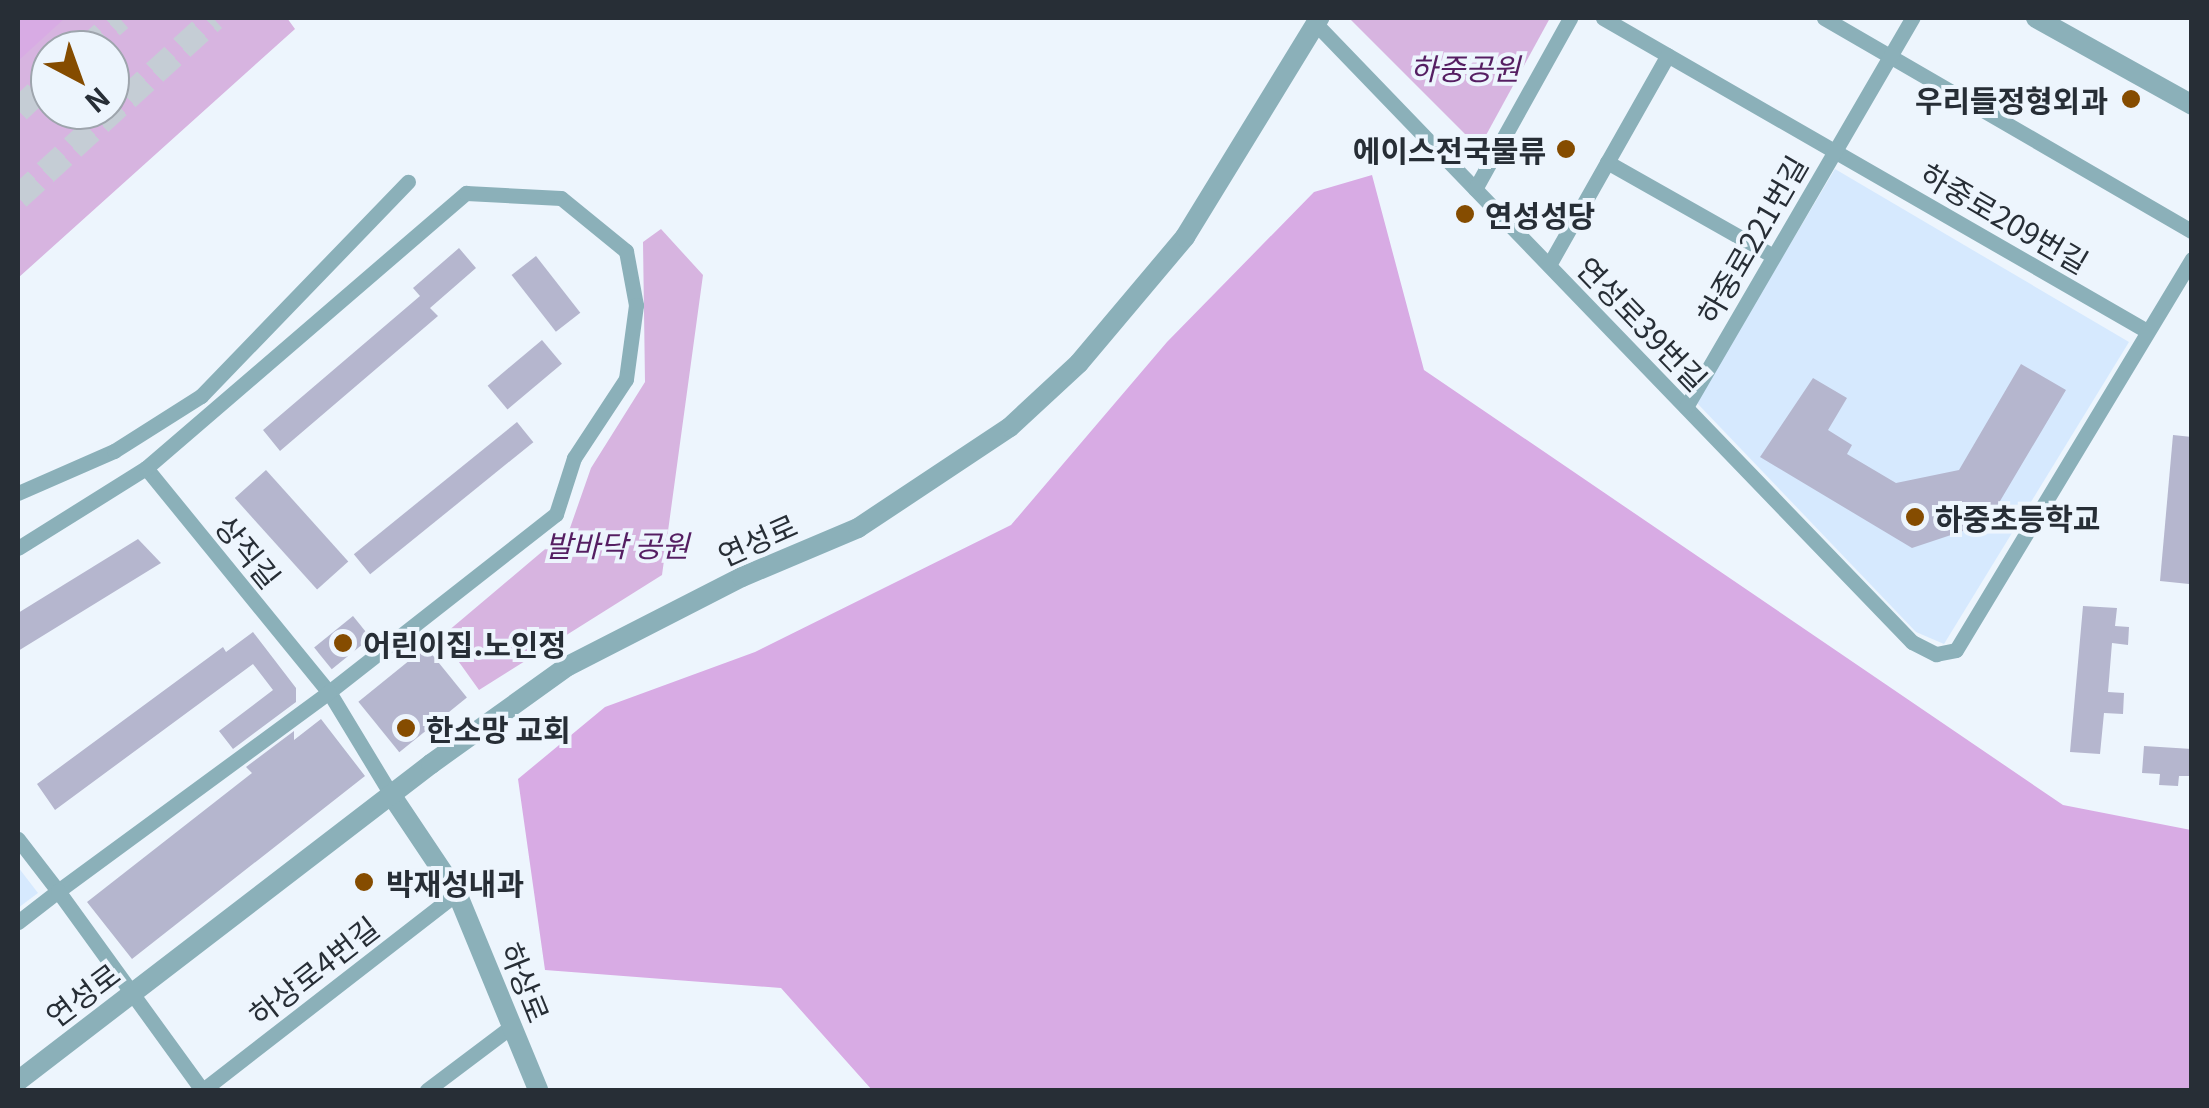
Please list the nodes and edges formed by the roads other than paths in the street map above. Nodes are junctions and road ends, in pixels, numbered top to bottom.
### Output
1 (1570, 18) edge
2 (1603, 18) edge
3 (1824, 18) edge
4 (1912, 18) edge
5 (2036, 18) edge
6 (1317, 20) edge
7 (1668, 55) junction
8 (1890, 56) junction
9 (2192, 104) edge
10 (1834, 151) junction
11 (1607, 162) junction
12 (408, 182) dead end
13 (1475, 189) junction
14 (2192, 231) edge
15 (1773, 256) junction
16 (2192, 258) edge
17 (1548, 265) junction
18 (2148, 332) junction
19 (1686, 407) junction
20 (146, 468) junction
21 (18, 493) edge
22 (18, 548) edge
23 (329, 692) junction
24 (392, 796) junction
25 (18, 839) edge
26 (58, 891) junction
27 (458, 892) junction
28 (18, 922) edge
29 (130, 995) junction
30 (512, 1026) junction
31 (18, 1081) edge
32 (203, 1090) edge
33 (426, 1090) edge
34 (538, 1090) edge

1 - 13 street
2 - 7 street, 하중로221번길
3 - 8 street
4 - 8 street, 하중로221번길
5 - 9 street
6 - 13 street, 연성로39번길
6 - 24 street, 연성로
7 - 10 street, 하중로221번길
7 - 11 street
8 - 10 street, 하중로221번길
8 - 14 street
10 - 15 street, 하중로221번길
10 - 18 street, 하중로209번길
11 - 15 street
11 - 17 street
12 - 21 street
13 - 17 street, 연성로39번길
15 - 19 street, 하중로221번길
16 - 18 street
17 - 19 street, 연성로39번길
18 - 19 street, 연성로39번길
20 - 22 street
20 - 23 street, 상직길
20 - 23 street
23 - 24 street, 상직길
23 - 26 street
24 - 27 street, 하상로
24 - 29 street, 연성로
25 - 26 street
26 - 28 street
26 - 29 street
27 - 30 street, 하상로
27 - 32 street, 하상로4번길
29 - 31 street, 연성로
29 - 32 street
30 - 33 street
30 - 34 street, 하상로

